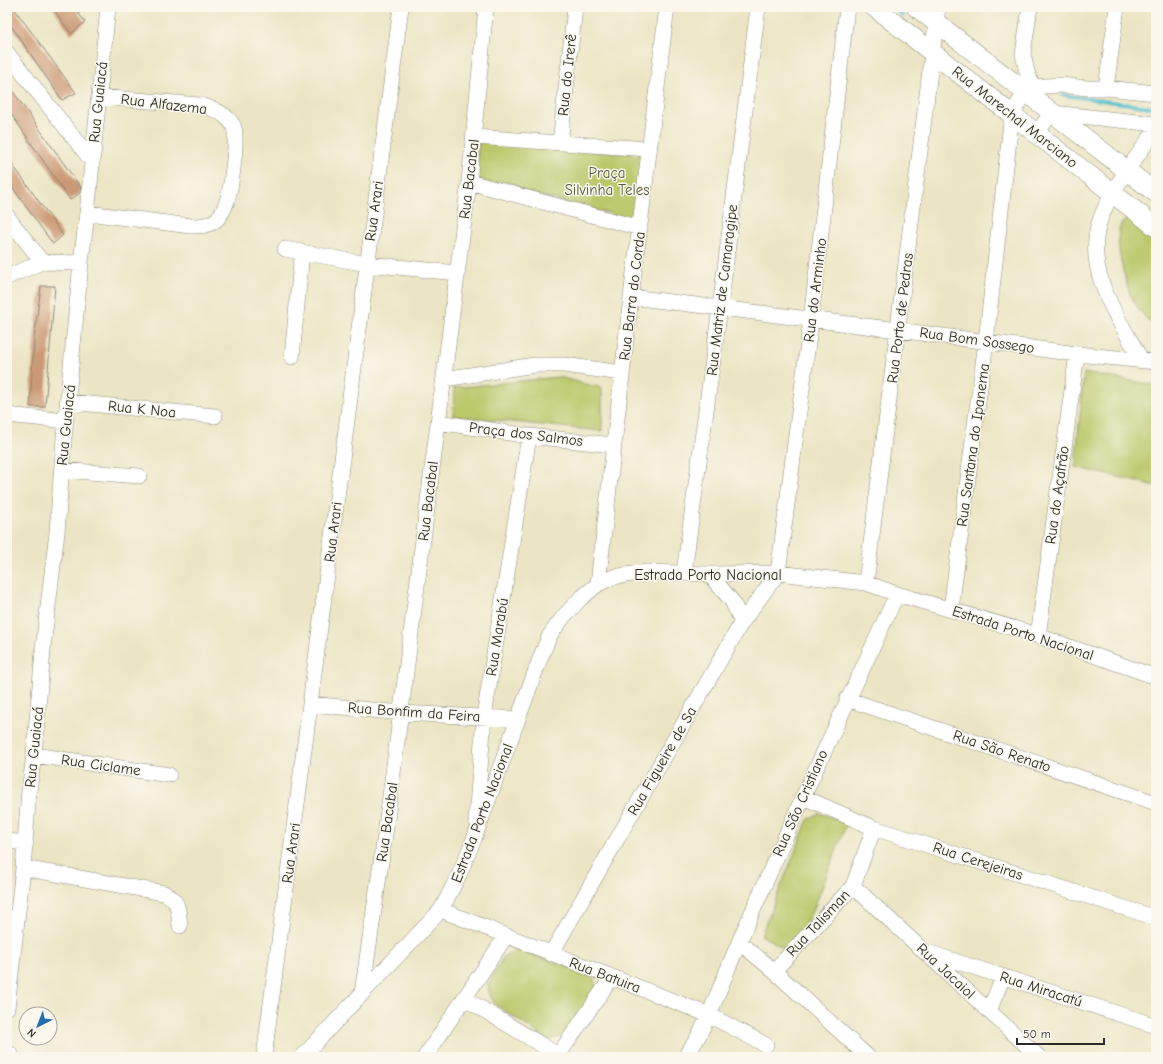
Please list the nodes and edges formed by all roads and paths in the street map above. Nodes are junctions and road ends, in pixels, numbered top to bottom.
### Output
1 (108, 7) edge
2 (401, 7) edge
3 (486, 7) edge
4 (575, 7) edge
5 (667, 7) edge
6 (758, 7) edge
7 (847, 7) edge
8 (874, 7) edge
9 (916, 7) edge
10 (1030, 7) edge
11 (1118, 7) edge
12 (937, 15) edge
13 (7, 53) edge
14 (932, 53) junction
15 (1106, 88) junction
16 (1029, 90) junction
17 (1156, 93) edge
18 (99, 97) junction
19 (1052, 113) junction
20 (1012, 114) junction
21 (1156, 124) edge
22 (1156, 132) edge
23 (1036, 133) junction
24 (474, 137) junction
25 (560, 143) junction
26 (650, 149) junction
27 (92, 161) junction
28 (1128, 171) junction
29 (469, 182) junction
30 (1113, 193) junction
31 (1156, 193) edge
32 (87, 213) junction
33 (7, 216) edge
34 (1156, 226) edge
35 (640, 228) junction
36 (285, 249) dead end
37 (302, 252) junction
38 (42, 262) junction
39 (81, 263) junction
40 (367, 264) junction
41 (457, 273) junction
42 (7, 277) edge
43 (631, 297) junction
44 (720, 308) junction
45 (812, 320) junction
46 (898, 330) junction
47 (986, 342) junction
48 (1077, 354) junction
49 (292, 357) dead end
50 (1149, 360) edge
51 (622, 373) junction
52 (444, 379) junction
53 (69, 402) junction
54 (7, 415) edge
55 (215, 416) dead end
56 (66, 421) junction
57 (438, 422) junction
58 (529, 436) junction
59 (614, 445) junction
60 (62, 470) junction
61 (138, 476) dead end
62 (684, 572) junction
63 (778, 573) junction
64 (709, 574) junction
65 (866, 583) junction
66 (598, 584) junction
67 (897, 594) junction
68 (951, 609) junction
69 (742, 622) junction
70 (1038, 636) junction
71 (1156, 677) edge
72 (847, 699) junction
73 (310, 704) junction
74 (401, 713) junction
75 (484, 718) junction
76 (518, 719) junction
77 (34, 755) junction
78 (169, 775) dead end
79 (802, 797) junction
80 (1156, 803) edge
81 (874, 828) junction
82 (474, 839) junction
83 (7, 841) edge
84 (26, 843) junction
85 (24, 868) junction
86 (853, 886) junction
87 (441, 910) junction
88 (1156, 918) edge
89 (180, 926) dead end
90 (506, 936) junction
91 (739, 942) junction
92 (925, 952) junction
93 (551, 954) junction
94 (774, 971) junction
95 (1003, 977) junction
96 (612, 978) junction
97 (362, 993) junction
98 (464, 998) junction
99 (7, 1008) edge
100 (989, 1011) junction
101 (709, 1015) junction
102 (1156, 1026) edge
103 (766, 1045) dead end
104 (7, 1054) edge
105 (558, 1056) edge
106 (10, 1057) edge
107 (264, 1057) edge
108 (302, 1057) edge
109 (425, 1057) edge
110 (684, 1057) edge
111 (868, 1057) edge
112 (1039, 1057) edge

1 - 18 street, Rua Guaiacá
2 - 40 street, Rua Arari
3 - 24 street, Rua Bacabal
4 - 25 street, Rua do Irerê
5 - 26 street, Rua Barra do Corda
6 - 44 street, Rua Matriz de Camaragipe
7 - 45 street, Rua do Arminho
8 - 14 main road, Rua Marechal Marciano
9 - 12 main road, Rua Marechal Marciano
10 - 16 street
11 - 15 street
12 - 14 street, Rua Porto de Pedras
12 - 16 main road, Rua Marechal Marciano
13 - 27 street
14 - 20 main road, Rua Marechal Marciano
14 - 46 street, Rua Porto de Pedras
15 - 16 street
15 - 17 street
16 - 19 main road, Rua Marechal Marciano
16 - 20 street
18 - 27 street, Rua Guaiacá
18 - 32 street, Rua Alfazema
19 - 21 street
19 - 23 street
19 - 28 main road, Rua Marechal Marciano
20 - 23 main road, Rua Marechal Marciano
20 - 47 street, Rua Santana do Ipanema
22 - 28 street
23 - 30 main road, Rua Marechal Marciano
24 - 25 street
24 - 29 street, Rua Bacabal
25 - 26 street
26 - 35 street, Rua Barra do Corda
27 - 32 street, Rua Guaiacá
28 - 30 street
28 - 31 main road, Rua Marechal Marciano
29 - 35 street
29 - 41 street, Rua Bacabal
30 - 34 main road, Rua Marechal Marciano
30 - 50 street
32 - 39 street, Rua Guaiacá
33 - 38 street
35 - 43 street, Rua Barra do Corda
36 - 37 street
37 - 40 street
37 - 49 street
38 - 39 street
38 - 42 street
39 - 53 street, Rua Guaiacá
40 - 41 street
40 - 73 street, Rua Arari
41 - 52 street, Rua Bacabal
43 - 44 street, Rua Bom Sossego
43 - 51 street, Rua Barra do Corda
44 - 45 street, Rua Bom Sossego
44 - 62 street, Rua Matriz de Camaragipe
45 - 46 street, Rua Bom Sossego
45 - 63 street, Rua do Arminho
46 - 47 street, Rua Bom Sossego
46 - 65 street, Rua Porto de Pedras
47 - 48 street, Rua Bom Sossego
47 - 68 street, Rua Santana do Ipanema
48 - 50 street, Rua Bom Sossego
48 - 70 street, Rua do Açafrão
51 - 52 street
51 - 59 street, Rua Barra do Corda
52 - 57 street, Rua Bacabal
53 - 55 street, Rua K Noa
53 - 56 street, Rua Guaiacá
54 - 56 street
56 - 60 street, Rua Guaiacá
57 - 58 street, Praça dos Salmos
57 - 74 street, Rua Bacabal
58 - 59 street, Praça dos Salmos
58 - 75 street, Rua Marabú
59 - 66 street, Rua Barra do Corda
60 - 61 street
60 - 77 street, Rua Guaiacá
62 - 64 street, Estrada Porto Nacional
62 - 66 street, Estrada Porto Nacional
63 - 64 street, Estrada Porto Nacional
63 - 65 street, Estrada Porto Nacional
63 - 69 street, Rua Figueire de Sa
64 - 69 street
65 - 67 street, Estrada Porto Nacional
66 - 76 street, Estrada Porto Nacional
67 - 68 street, Estrada Porto Nacional
67 - 72 street, Rua São Cristiano
68 - 70 street, Estrada Porto Nacional
69 - 93 street, Rua Figueire de Sa
70 - 71 street, Estrada Porto Nacional
72 - 79 street, Rua São Cristiano
72 - 80 street, Rua São Renato
73 - 74 street, Rua Bonfim da Feira
73 - 107 street, Rua Arari
74 - 75 street, Rua Bonfim da Feira
74 - 97 street, Rua Bacabal
75 - 76 street, Rua Bonfim da Feira
75 - 82 street, Rua Marabú
76 - 82 street, Estrada Porto Nacional
77 - 78 street, Rua Ciclame
77 - 84 street, Rua Guaiacá
79 - 81 street, Rua Cerejeiras
79 - 91 street, Rua São Cristiano
81 - 86 street, Rua Talisman
81 - 88 street, Rua Cerejeiras
82 - 87 street, Estrada Porto Nacional
83 - 84 street
84 - 85 street, Rua Guaiacá
85 - 89 street
85 - 99 street, Rua Guaiacá
86 - 92 street, Rua Jacaiol
86 - 94 street, Rua Talisman
87 - 90 street, Rua Batuira
87 - 97 street, Estrada Porto Nacional
90 - 93 street, Rua Batuira
90 - 98 street
91 - 94 street
91 - 101 street, Rua São Cristiano
92 - 95 street, Rua Miracatú
92 - 100 street, Rua Jacaiol
93 - 96 street, Rua Batuira
94 - 111 street
95 - 100 street
95 - 102 street, Rua Miracatú
96 - 101 street, Rua Batuira
96 - 105 street
97 - 108 street, Estrada Porto Nacional
98 - 105 street
98 - 109 street
100 - 112 street, Rua Jacaiol
101 - 103 street, Rua Batuira
101 - 110 street, Rua São Cristiano
104 - 106 main road

